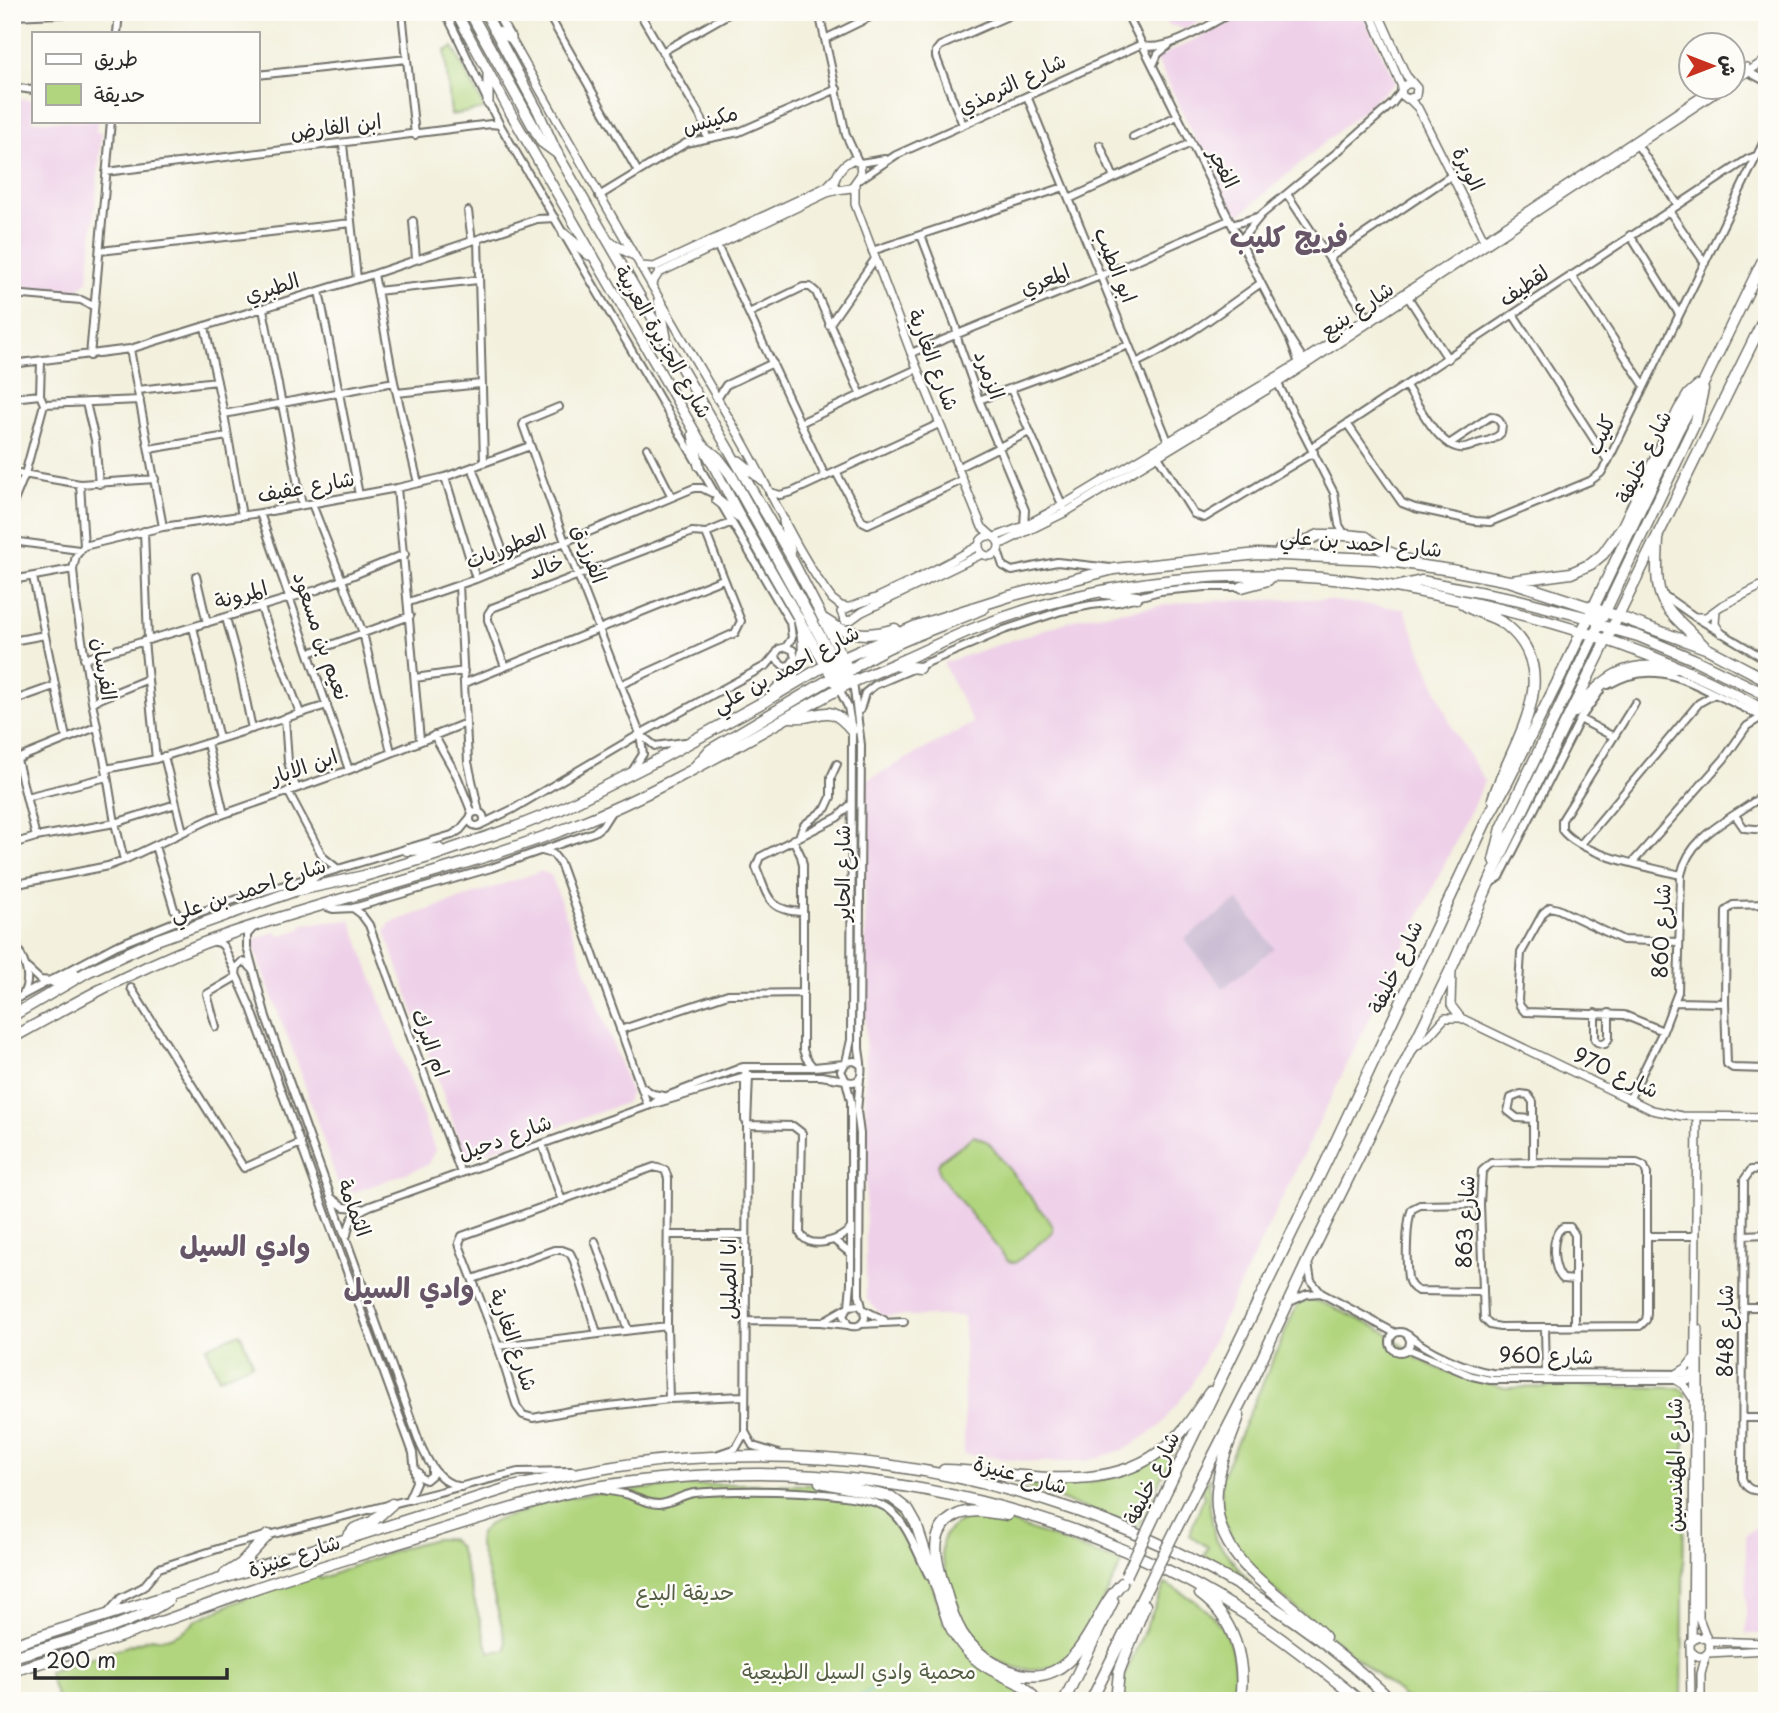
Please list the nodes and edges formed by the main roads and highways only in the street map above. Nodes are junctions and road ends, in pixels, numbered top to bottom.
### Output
1 (456, 12) edge
2 (470, 12) edge
3 (485, 12) edge
4 (494, 30) junction
5 (511, 38) road end
6 (488, 69) junction
7 (488, 103) road end
8 (557, 153) junction
9 (564, 234) road end
10 (606, 240) junction
11 (1767, 252) edge
12 (632, 254) road end
13 (596, 261) junction
14 (659, 300) road end
15 (1767, 313) edge
16 (1767, 327) edge
17 (671, 352) junction
18 (1704, 382) junction
19 (1732, 384) junction
20 (692, 429) junction
21 (703, 446) junction
22 (733, 455) junction
23 (700, 469) road end
24 (762, 480) road end
25 (715, 497) road end
26 (742, 520) junction
27 (784, 521) road end
28 (1658, 535) junction
29 (1258, 554) junction
30 (792, 559) junction
31 (1416, 564) junction
32 (1279, 576) junction
33 (1509, 581) junction
34 (1242, 587) road end
35 (1394, 587) junction
36 (1096, 592) junction
37 (1010, 596) junction
38 (1136, 597) road end
39 (1458, 600) junction
40 (979, 605) junction
41 (1617, 616) junction
42 (799, 619) junction
43 (825, 620) junction
44 (1599, 622) junction
45 (1582, 632) junction
46 (1606, 639) junction
47 (1708, 649) junction
48 (834, 662) junction
49 (893, 665) junction
50 (919, 667) road end
51 (843, 676) junction
52 (1767, 680) edge
53 (1698, 681) junction
54 (1767, 695) edge
55 (767, 700) junction
56 (1765, 716) edge
57 (792, 717) junction
58 (1566, 722) junction
59 (852, 730) road end
60 (692, 771) junction
61 (1488, 817) junction
62 (457, 846) junction
63 (407, 850) road end
64 (318, 874) road end
65 (1489, 884) junction
66 (294, 891) junction
67 (89, 971) junction
68 (53, 981) road end
69 (12, 1016) edge
70 (12, 1038) edge
71 (1227, 1368) junction
72 (1251, 1381) junction
73 (925, 1471) junction
74 (803, 1475) junction
75 (392, 1504) road end
76 (1043, 1520) junction
77 (268, 1535) road end
78 (346, 1539) junction
79 (1174, 1575) junction
80 (1124, 1579) junction
81 (220, 1580) junction
82 (1147, 1588) junction
83 (173, 1594) junction
84 (12, 1645) edge
85 (1336, 1651) junction
86 (12, 1657) edge
87 (12, 1671) edge
88 (1036, 1701) edge
89 (1064, 1701) edge
90 (1091, 1701) edge
91 (1116, 1701) edge
92 (1240, 1701) edge
93 (1360, 1701) edge
94 (1392, 1701) edge

1 - 6 main road, شارع الجزيرة العربية
2 - 8 main road
3 - 4 main road, شارع الجزيرة العربية
4 - 5 main road
4 - 8 main road, شارع الجزيرة العربية
6 - 7 main road
6 - 13 main road, شارع الجزيرة العربية
8 - 10 main road, شارع الجزيرة العربية
9 - 13 main road
10 - 12 main road
10 - 17 main road, شارع الجزيرة العربية
11 - 18 main road, شارع خليفة
13 - 20 main road, شارع الجزيرة العربية
14 - 17 main road
15 - 19 main road, شارع خليفة
16 - 19 main road
17 - 22 main road, شارع الجزيرة العربية
18 - 33 main road
18 - 44 main road, شارع خليفة
19 - 28 main road, شارع خليفة
20 - 21 main road, شارع الجزيرة العربية
20 - 23 main road
21 - 26 main road, شارع الجزيرة العربية
21 - 48 main road
22 - 24 main road
22 - 30 main road, شارع الجزيرة العربية
25 - 26 main road
26 - 42 main road, شارع الجزيرة العربية
27 - 30 main road
28 - 41 main road, شارع خليفة
28 - 47 main road
29 - 31 main road, شارع احمد بن علي
29 - 31 main road
29 - 37 main road, شارع احمد بن علي
30 - 43 main road, شارع الجزيرة العربية
31 - 33 main road, شارع احمد بن علي
32 - 34 main road
32 - 35 main road, شارع احمد بن علي
32 - 36 main road, شارع احمد بن علي
33 - 44 main road, شارع احمد بن علي
35 - 39 main road, شارع احمد بن علي
35 - 44 main road
36 - 38 main road
36 - 49 main road, شارع احمد بن علي
37 - 40 main road, شارع احمد بن علي
37 - 51 main road
39 - 45 main road, شارع احمد بن علي
39 - 61 main road
40 - 43 main road
40 - 48 main road, شارع احمد بن علي
41 - 44 main road, شارع خليفة
41 - 47 main road
42 - 48 main road, شارع الجزيرة العربية
42 - 55 main road
43 - 48 main road, شارع الجزيرة العربية
44 - 45 main road, شارع خليفة
44 - 46 main road, شارع خليفة
44 - 54 main road
44 - 65 main road
45 - 61 main road, شارع خليفة
46 - 53 main road
46 - 58 main road, شارع خليفة
47 - 52 main road
48 - 51 main road, شارع الجزيرة العربية
48 - 51 main road
48 - 55 main road, شارع احمد بن علي
49 - 50 main road
49 - 51 main road, شارع احمد بن علي
51 - 57 main road, شارع احمد بن علي
51 - 60 main road
53 - 56 main road
53 - 58 main road
55 - 62 main road, شارع احمد بن علي
57 - 59 main road
57 - 60 main road, شارع احمد بن علي
58 - 65 main road, شارع خليفة
60 - 70 main road, شارع احمد بن علي
61 - 71 main road, شارع خليفة
62 - 63 main road
62 - 66 main road, شارع احمد بن علي
64 - 66 main road
65 - 72 main road, شارع خليفة
66 - 67 main road, شارع احمد بن علي
67 - 68 main road
67 - 69 main road, شارع احمد بن علي
71 - 73 main road
71 - 80 main road, شارع خليفة, bridge
72 - 82 main road, شارع خليفة, bridge
72 - 85 main road
73 - 78 main road, شارع عنيزة
73 - 85 main road, شارع عنيزة
74 - 76 main road, شارع عنيزة
74 - 87 main road, شارع عنيزة
74 - 88 main road
75 - 78 main road
76 - 79 main road, شارع عنيزة
76 - 80 main road
77 - 81 main road
78 - 81 main road, شارع عنيزة
79 - 92 main road
79 - 93 main road, شارع عنيزة
80 - 89 main road, شارع خليفة
81 - 83 main road, شارع عنيزة
82 - 90 main road, شارع خليفة
82 - 91 main road
83 - 84 main road, شارع عنيزة
83 - 86 main road
85 - 94 main road, شارع عنيزة

